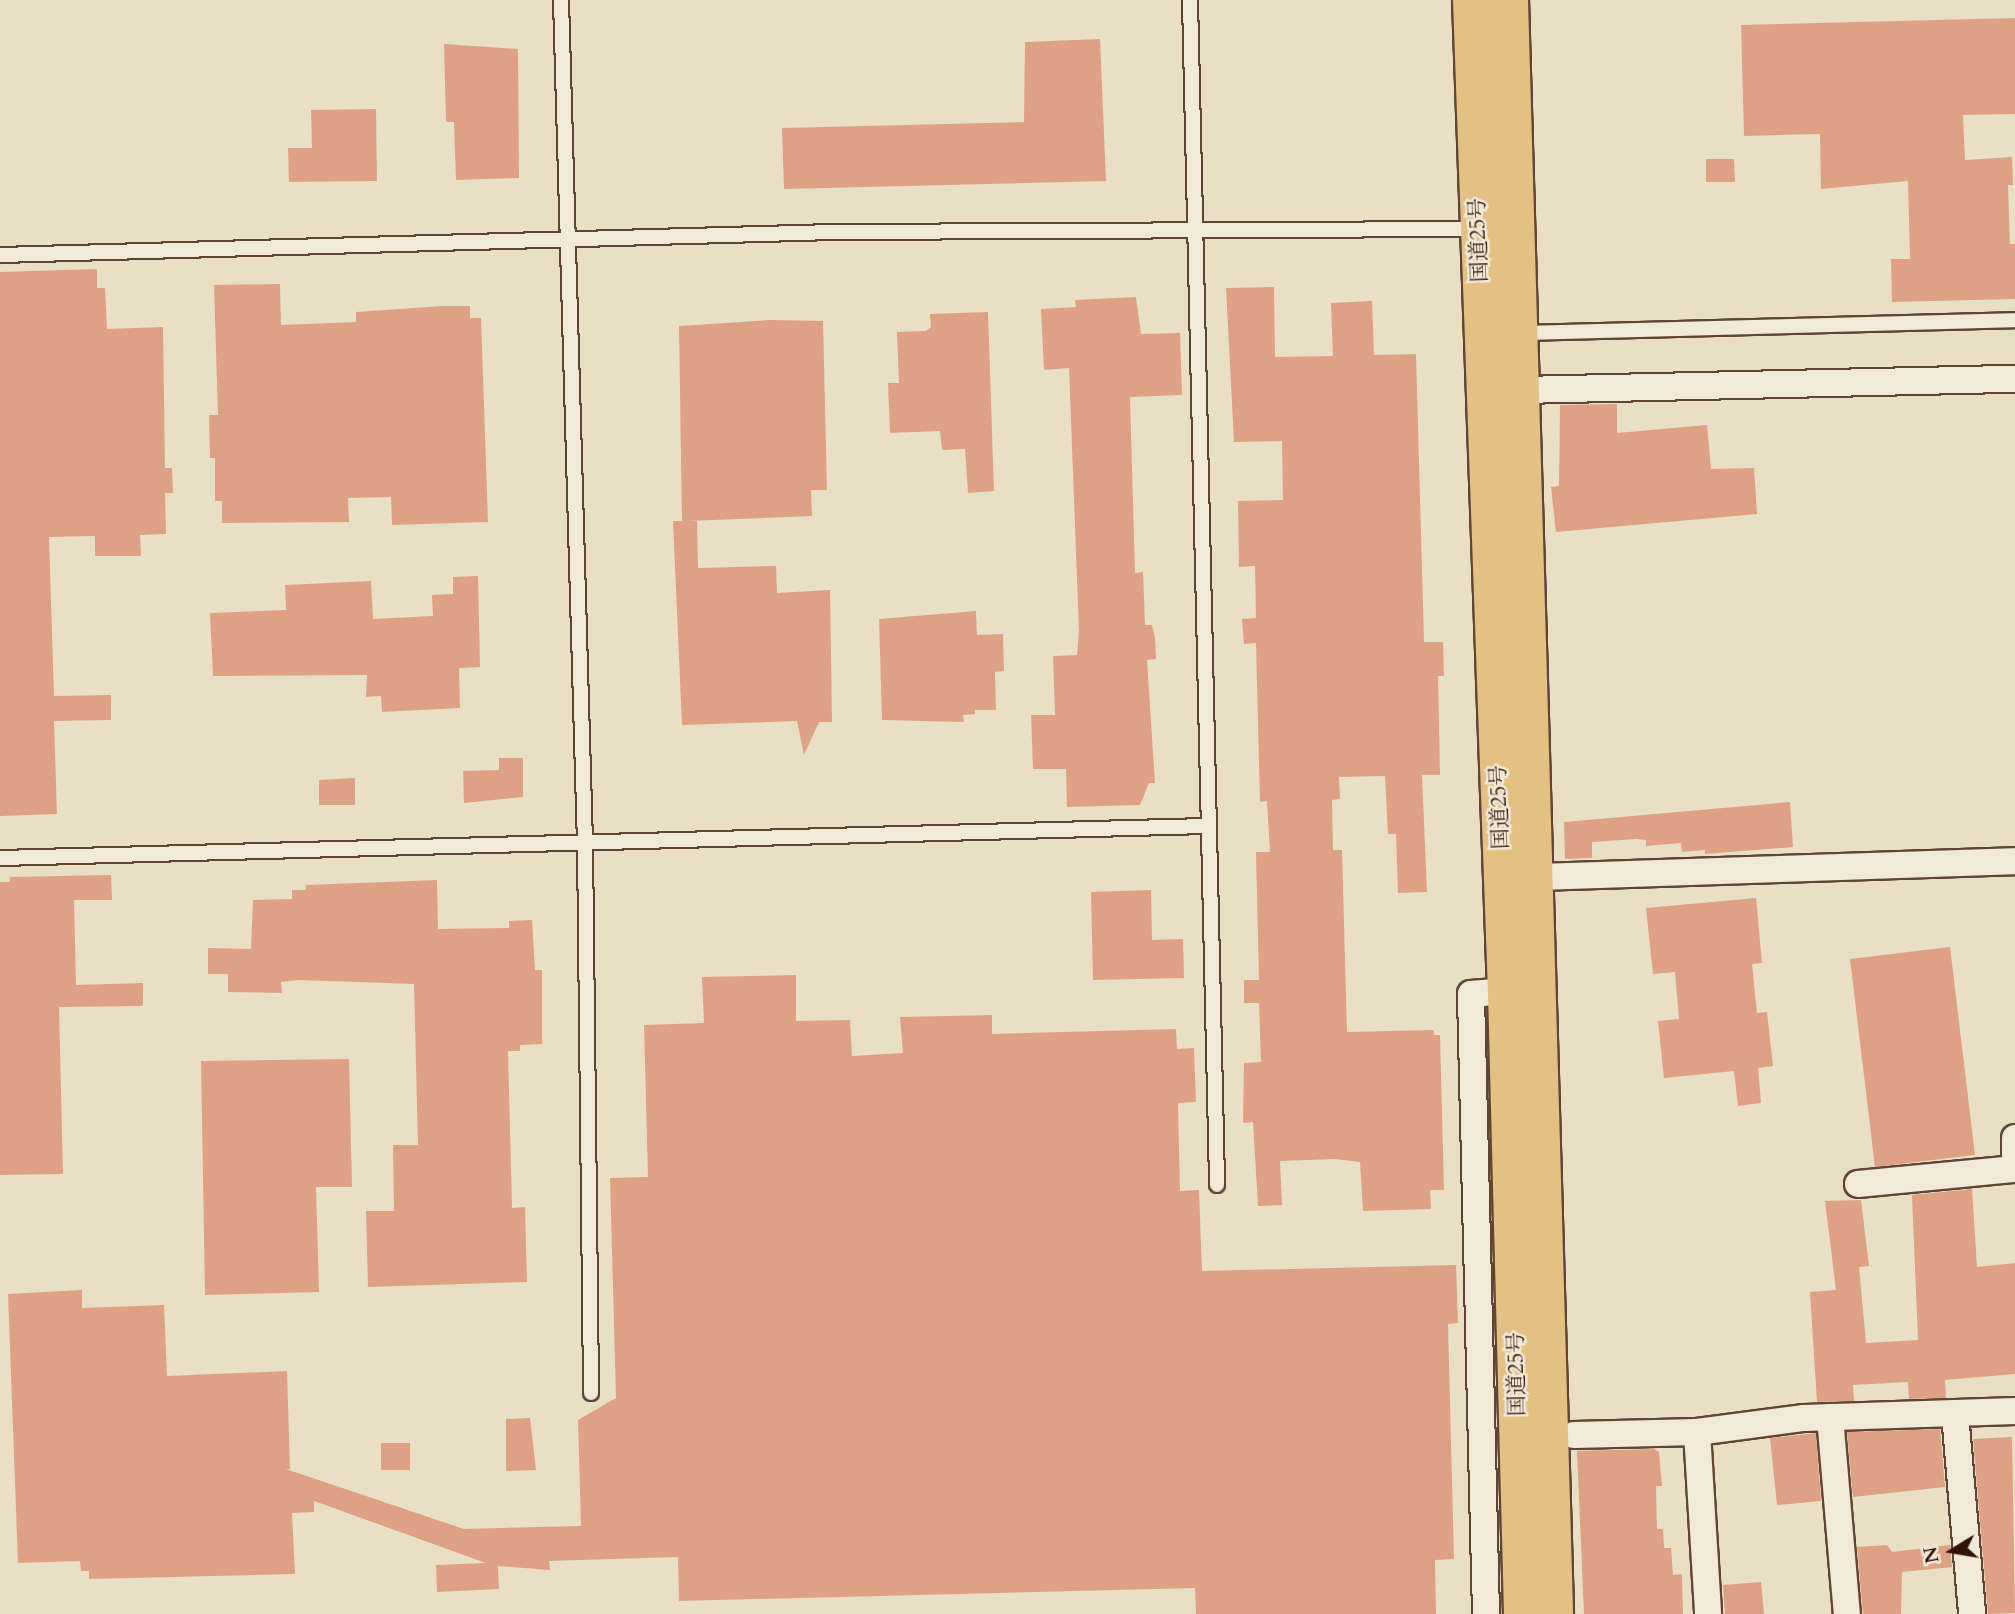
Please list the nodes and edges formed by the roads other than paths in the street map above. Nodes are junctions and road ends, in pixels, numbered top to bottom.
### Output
1 (561, 0) edge
2 (1190, 0) edge
3 (1472, 0) edge
4 (1509, 0) edge
5 (1198, 227) junction
6 (1497, 228) junction
7 (567, 240) junction
8 (0, 255) edge
9 (2015, 320) edge
10 (1520, 334) junction
11 (2015, 379) edge
12 (1521, 390) junction
13 (1207, 826) junction
14 (585, 844) junction
15 (0, 858) edge
16 (2015, 861) edge
17 (1537, 877) junction
18 (1507, 991) junction
19 (2015, 1138) edge
20 (2015, 1154) edge
21 (2015, 1169) edge
22 (1858, 1184) dead end
23 (1217, 1185) dead end
24 (591, 1392) dead end
25 (2015, 1411) edge
26 (1955, 1414) junction
27 (1830, 1417) junction
28 (1697, 1432) junction
29 (1574, 1434) dead end
30 (1486, 1614) edge
31 (1523, 1614) edge
32 (1554, 1614) edge
33 (1708, 1614) edge
34 (1847, 1614) edge
35 (1972, 1614) edge

1 - 7 lane
2 - 5 lane
3 - 6 highway, 国道25号
4 - 6 highway, 国道25号
5 - 6 lane
5 - 7 lane
5 - 13 lane
6 - 10 highway, 国道25号
6 - 18 highway, 国道25号
7 - 8 lane
7 - 14 lane
9 - 10 lane
10 - 12 highway, 国道25号
11 - 12 street
12 - 17 highway, 国道25号
13 - 14 lane
13 - 23 lane
14 - 15 lane
14 - 24 lane
16 - 17 street
17 - 32 highway, 国道25号
18 - 30 street
18 - 31 highway, 国道25号
19 - 20 street
21 - 22 street
25 - 26 street
26 - 27 street
26 - 35 street
27 - 28 street
27 - 34 street
28 - 29 street
28 - 33 street

